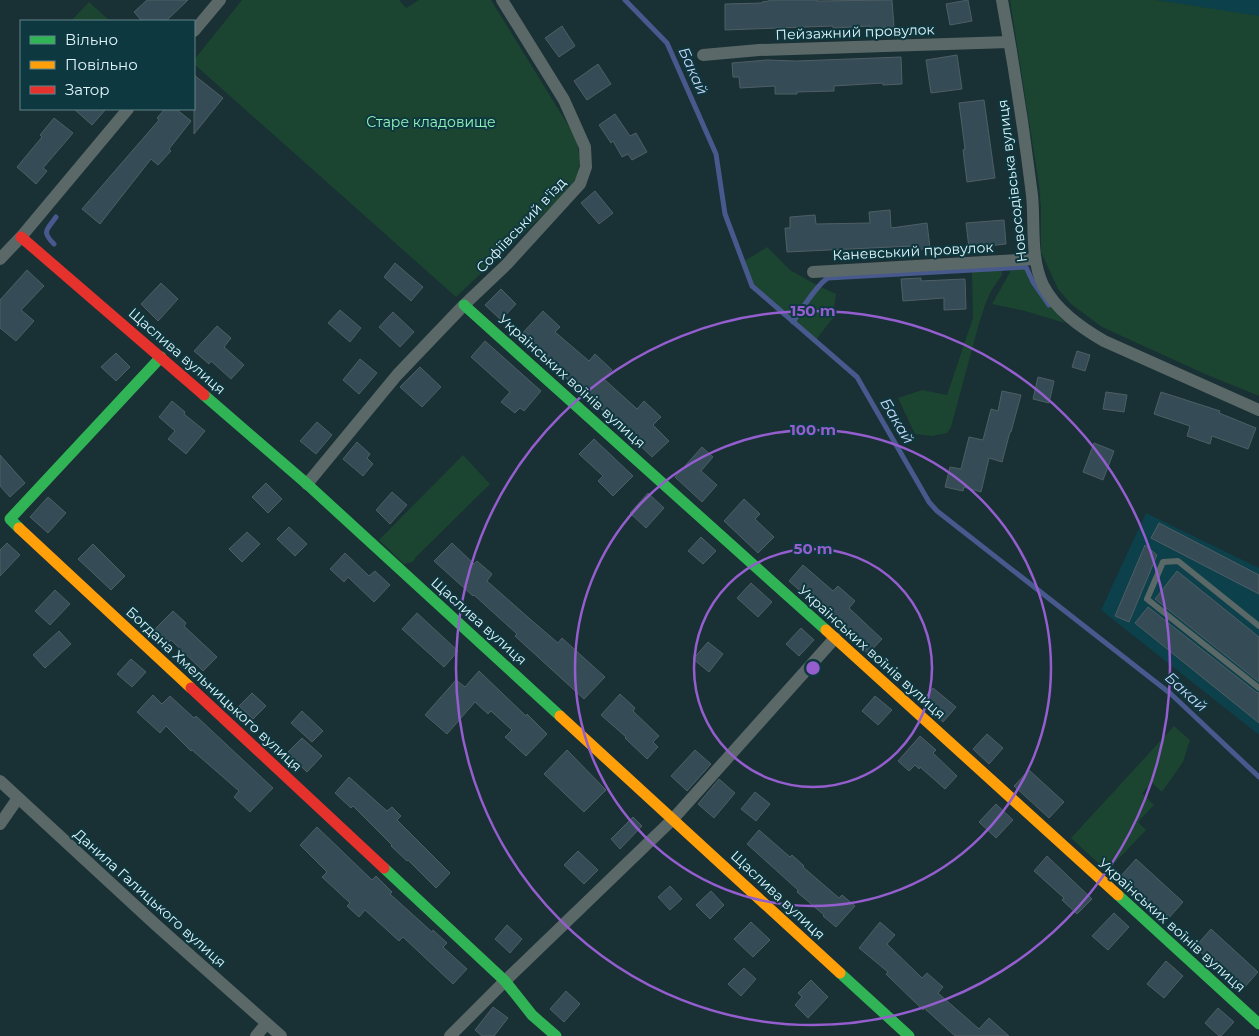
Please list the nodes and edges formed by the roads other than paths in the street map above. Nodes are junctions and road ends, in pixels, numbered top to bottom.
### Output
1 (220, 0) edge
2 (502, 0) edge
3 (1002, 0) edge
4 (195, 30) edge
5 (1009, 42) junction
6 (703, 55) dead end
7 (127, 110) edge
8 (21, 237) junction
9 (0, 259) edge
10 (1035, 260) junction
11 (813, 272) dead end
12 (464, 305) junction
13 (161, 357) junction
14 (1259, 410) edge
15 (307, 484) junction
16 (1259, 626) edge
17 (835, 638) junction
18 (1259, 688) edge
19 (0, 781) edge
20 (18, 798) junction
21 (673, 819) junction
22 (0, 824) edge
23 (505, 981) junction
24 (266, 1024) junction
25 (1259, 1024) edge
26 (256, 1036) edge
27 (281, 1036) edge
28 (450, 1036) edge
29 (556, 1036) edge
30 (909, 1036) edge

1 - 4 street
2 - 12 street, Софіївський в'їзд
3 - 5 street, Новосодівська вулиця
5 - 6 street, Пейзажний провулок
5 - 10 street, Новосодівська вулиця
7 - 8 street
8 - 9 street
8 - 13 street, Щаслива вулиця
10 - 11 street, Каневський провулок
10 - 14 street, Новосодівська вулиця
12 - 15 street, Софіївський в'їзд
12 - 17 street, Українських воїнів вулиця
13 - 15 street, Щаслива вулиця
13 - 23 street, Богдана Хмельницького вулиця
15 - 21 street, Щаслива вулиця
16 - 18 lane
17 - 21 street
17 - 25 street, Українських воїнів вулиця
19 - 20 street, Данила Галицького вулиця
20 - 22 street
20 - 24 street, Данила Галицького вулиця
21 - 23 street
21 - 30 street, Щаслива вулиця
23 - 28 street
23 - 29 street, Богдана Хмельницького вулиця
24 - 26 street
24 - 27 street, Данила Галицького вулиця

